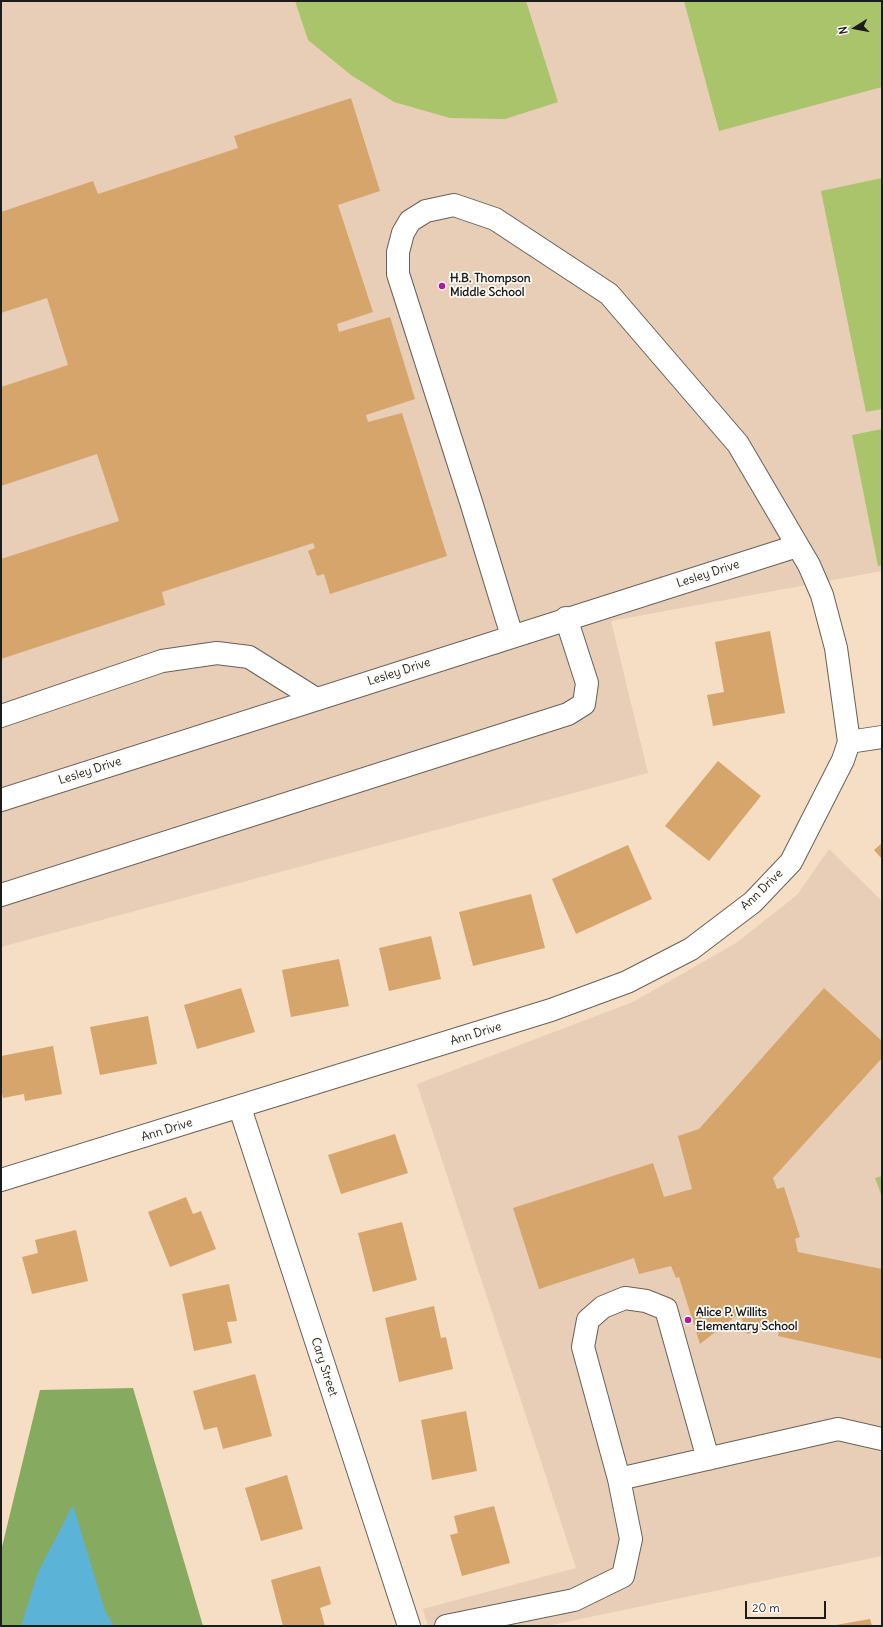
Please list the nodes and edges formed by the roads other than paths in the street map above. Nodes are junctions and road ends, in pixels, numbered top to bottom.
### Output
1 (797, 546) junction
2 (566, 618) junction
3 (512, 636) junction
4 (316, 698) junction
5 (1, 716) edge
6 (882, 737) edge
7 (849, 742) junction
8 (1, 800) edge
9 (1, 896) edge
10 (240, 1108) junction
11 (1, 1180) edge
12 (882, 1439) edge
13 (708, 1459) junction
14 (619, 1480) junction
15 (409, 1626) edge
16 (446, 1626) edge

1 - 2 street, Lesley Drive
1 - 3 street, Ann Drive
1 - 7 street, Ann Drive
2 - 3 street, Lesley Drive
2 - 9 street
3 - 4 street, Lesley Drive
4 - 5 street
4 - 8 street, Lesley Drive
6 - 7 street
7 - 10 street, Ann Drive
10 - 11 street, Ann Drive
10 - 15 street, Cary Street
12 - 13 street
13 - 14 street
13 - 14 street
14 - 16 street

